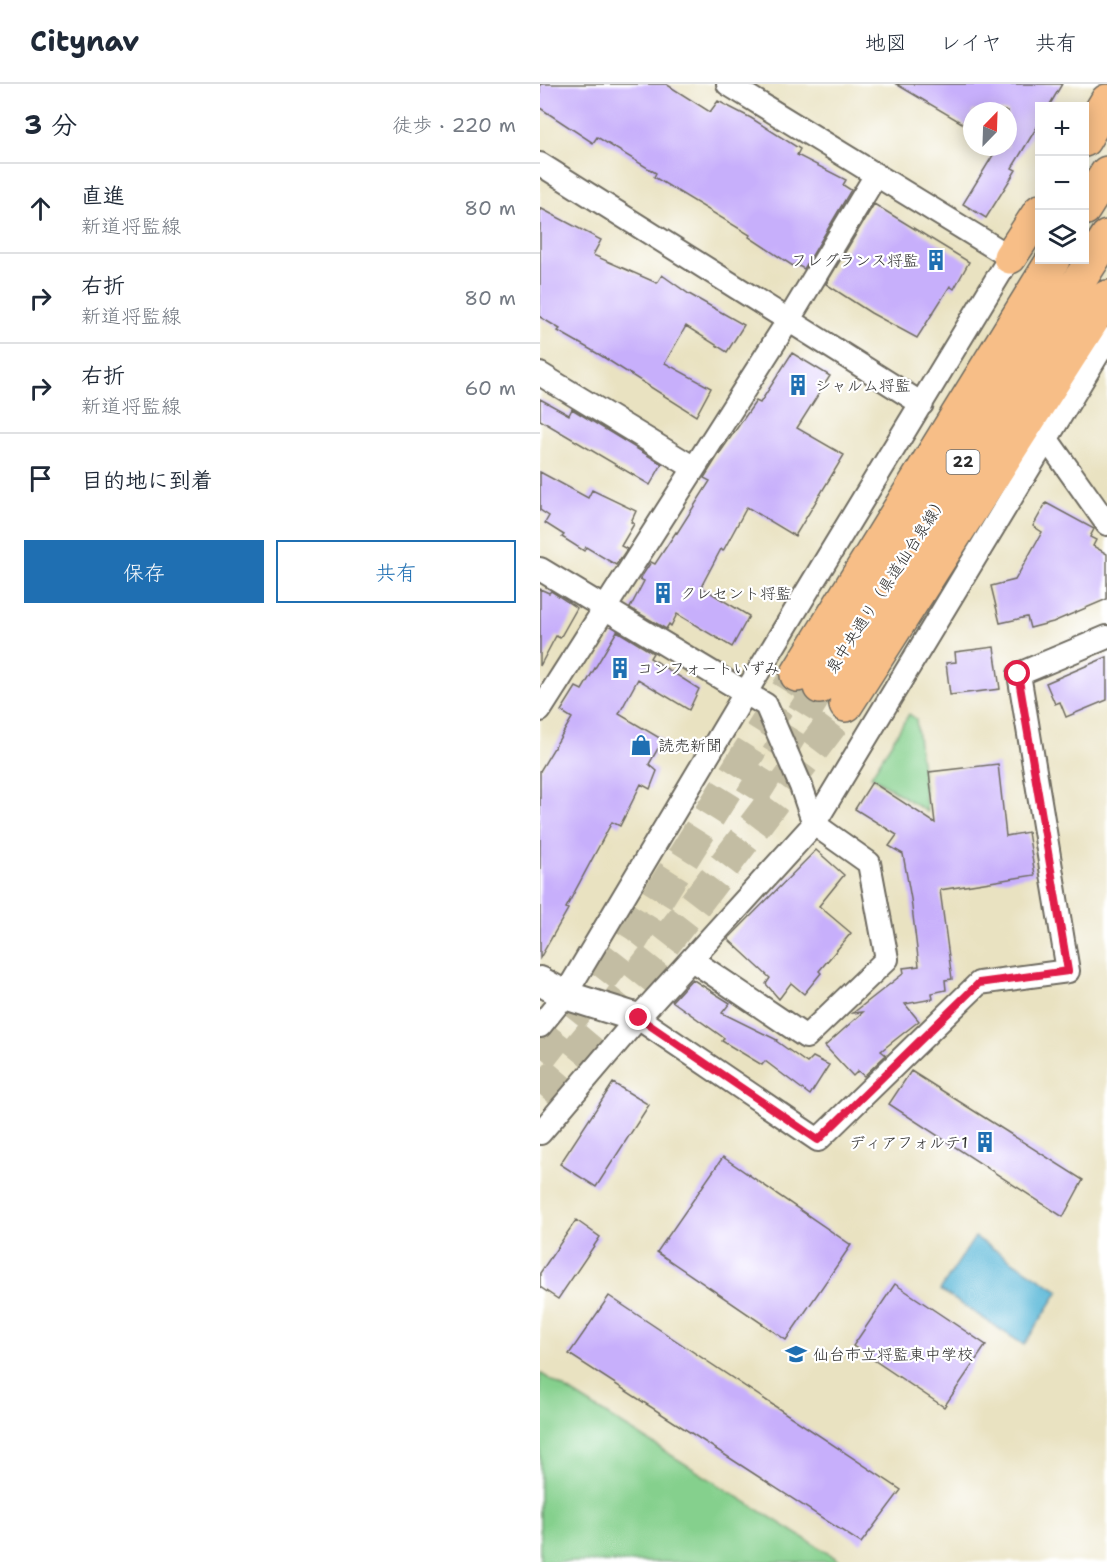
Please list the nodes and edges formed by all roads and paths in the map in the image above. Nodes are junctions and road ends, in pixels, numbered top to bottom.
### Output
1 (728, 84) edge
2 (1107, 101) edge
3 (1089, 132) edge
4 (540, 165) edge
5 (1107, 173) edge
6 (876, 175) junction
7 (1089, 201) edge
8 (1035, 219) edge
9 (1107, 237) edge
10 (1010, 257) junction
11 (1051, 264) edge
12 (1107, 297) edge
13 (788, 321) junction
14 (1107, 339) edge
15 (540, 374) edge
16 (921, 404) junction
17 (1046, 438) junction
18 (694, 468) junction
19 (1107, 524) edge
20 (540, 569) edge
21 (605, 609) junction
22 (1107, 637) edge
23 (821, 689) junction
24 (746, 692) junction
25 (540, 710) edge
26 (814, 824) junction
27 (692, 960) junction
28 (540, 981) edge
29 (565, 995) junction
30 (639, 1018) junction
31 (540, 1026) edge
32 (540, 1133) edge

1 - 6 street
2 - 3 main road
4 - 13 street
5 - 7 main road
6 - 10 street
6 - 13 street
8 - 10 main road
9 - 23 main road, 泉中央通り（県道仙台泉線） / 22
10 - 16 street
11 - 23 main road, 泉中央通り（県道仙台泉線） / 22
12 - 23 main road
13 - 16 street
13 - 18 street
14 - 17 street
15 - 18 street
16 - 24 street
17 - 19 street
17 - 26 street
18 - 21 street
20 - 21 street
21 - 24 street
21 - 25 street
22 - 30 street
24 - 26 street
24 - 29 street
26 - 27 street
26 - 27 street
27 - 30 street
28 - 29 street
29 - 30 street
29 - 31 street
30 - 32 street

